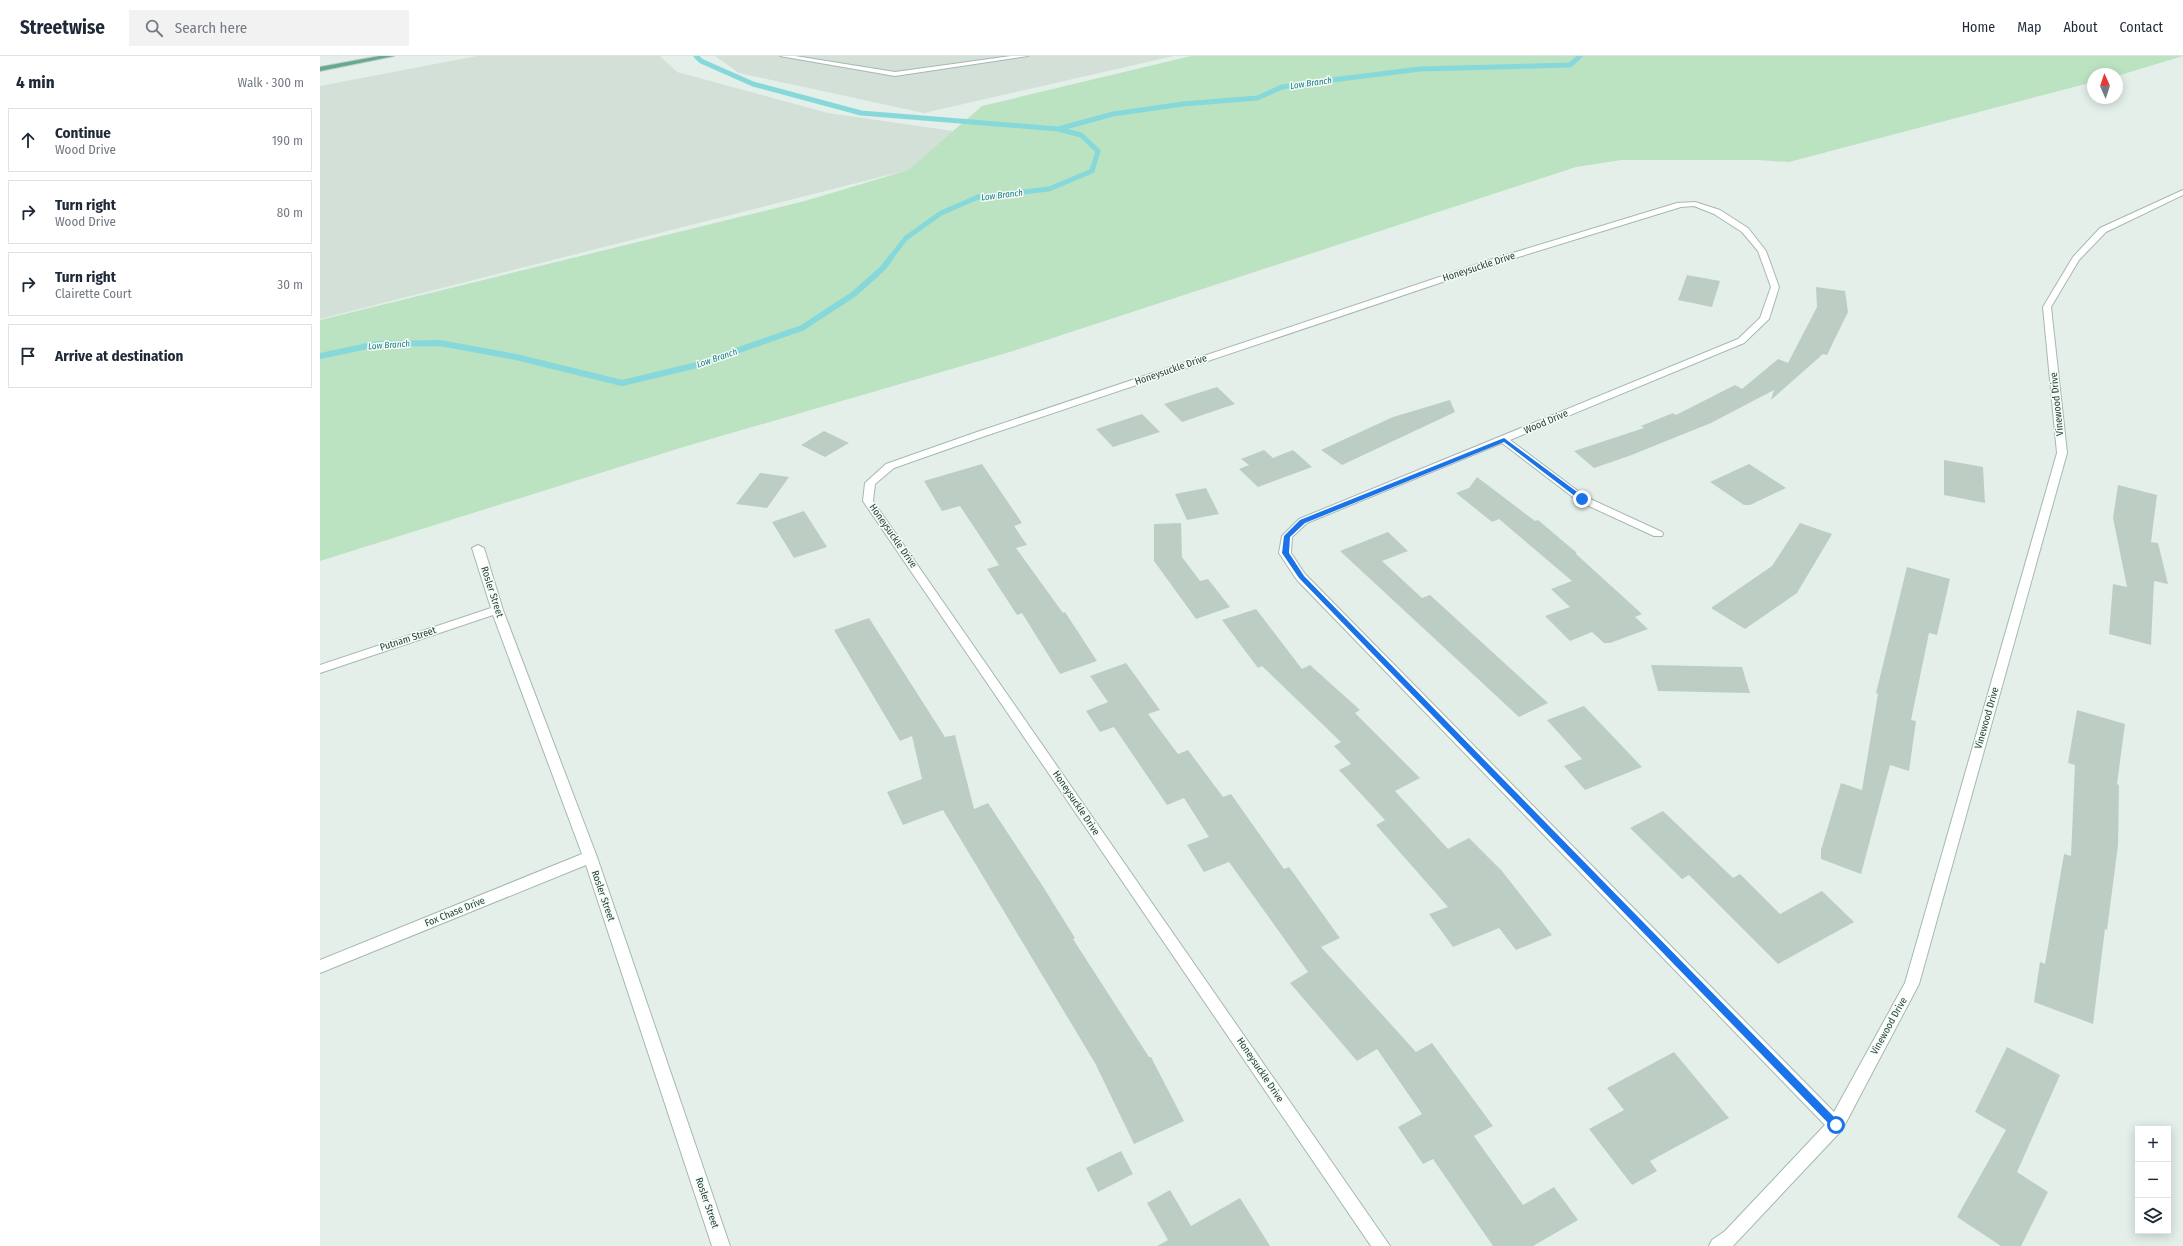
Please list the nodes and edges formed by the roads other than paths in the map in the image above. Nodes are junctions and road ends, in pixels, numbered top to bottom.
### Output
1 (391, 56) edge
2 (783, 56) edge
3 (1025, 56) edge
4 (320, 69) edge
5 (2183, 192) edge
6 (1695, 204) joint
7 (1504, 440) junction
8 (1658, 534) dead end
9 (478, 548) dead end
10 (497, 610) junction
11 (320, 669) edge
12 (590, 857) junction
13 (320, 967) edge
14 (1836, 1125) junction
15 (722, 1246) edge
16 (1381, 1246) edge
17 (1718, 1246) edge

1 - 4 main road
2 - 3 street
5 - 14 street, Vinewood Drive
6 - 7 street, Wood Drive
6 - 16 street, Honeysuckle Drive
7 - 8 street
7 - 14 street, Wood Drive
9 - 10 street, Rosler Street
10 - 11 street, Putnam Street
10 - 12 street, Rosler Street
12 - 13 street, Fox Chase Drive
12 - 15 street, Rosler Street
14 - 17 street, Vinewood Drive

